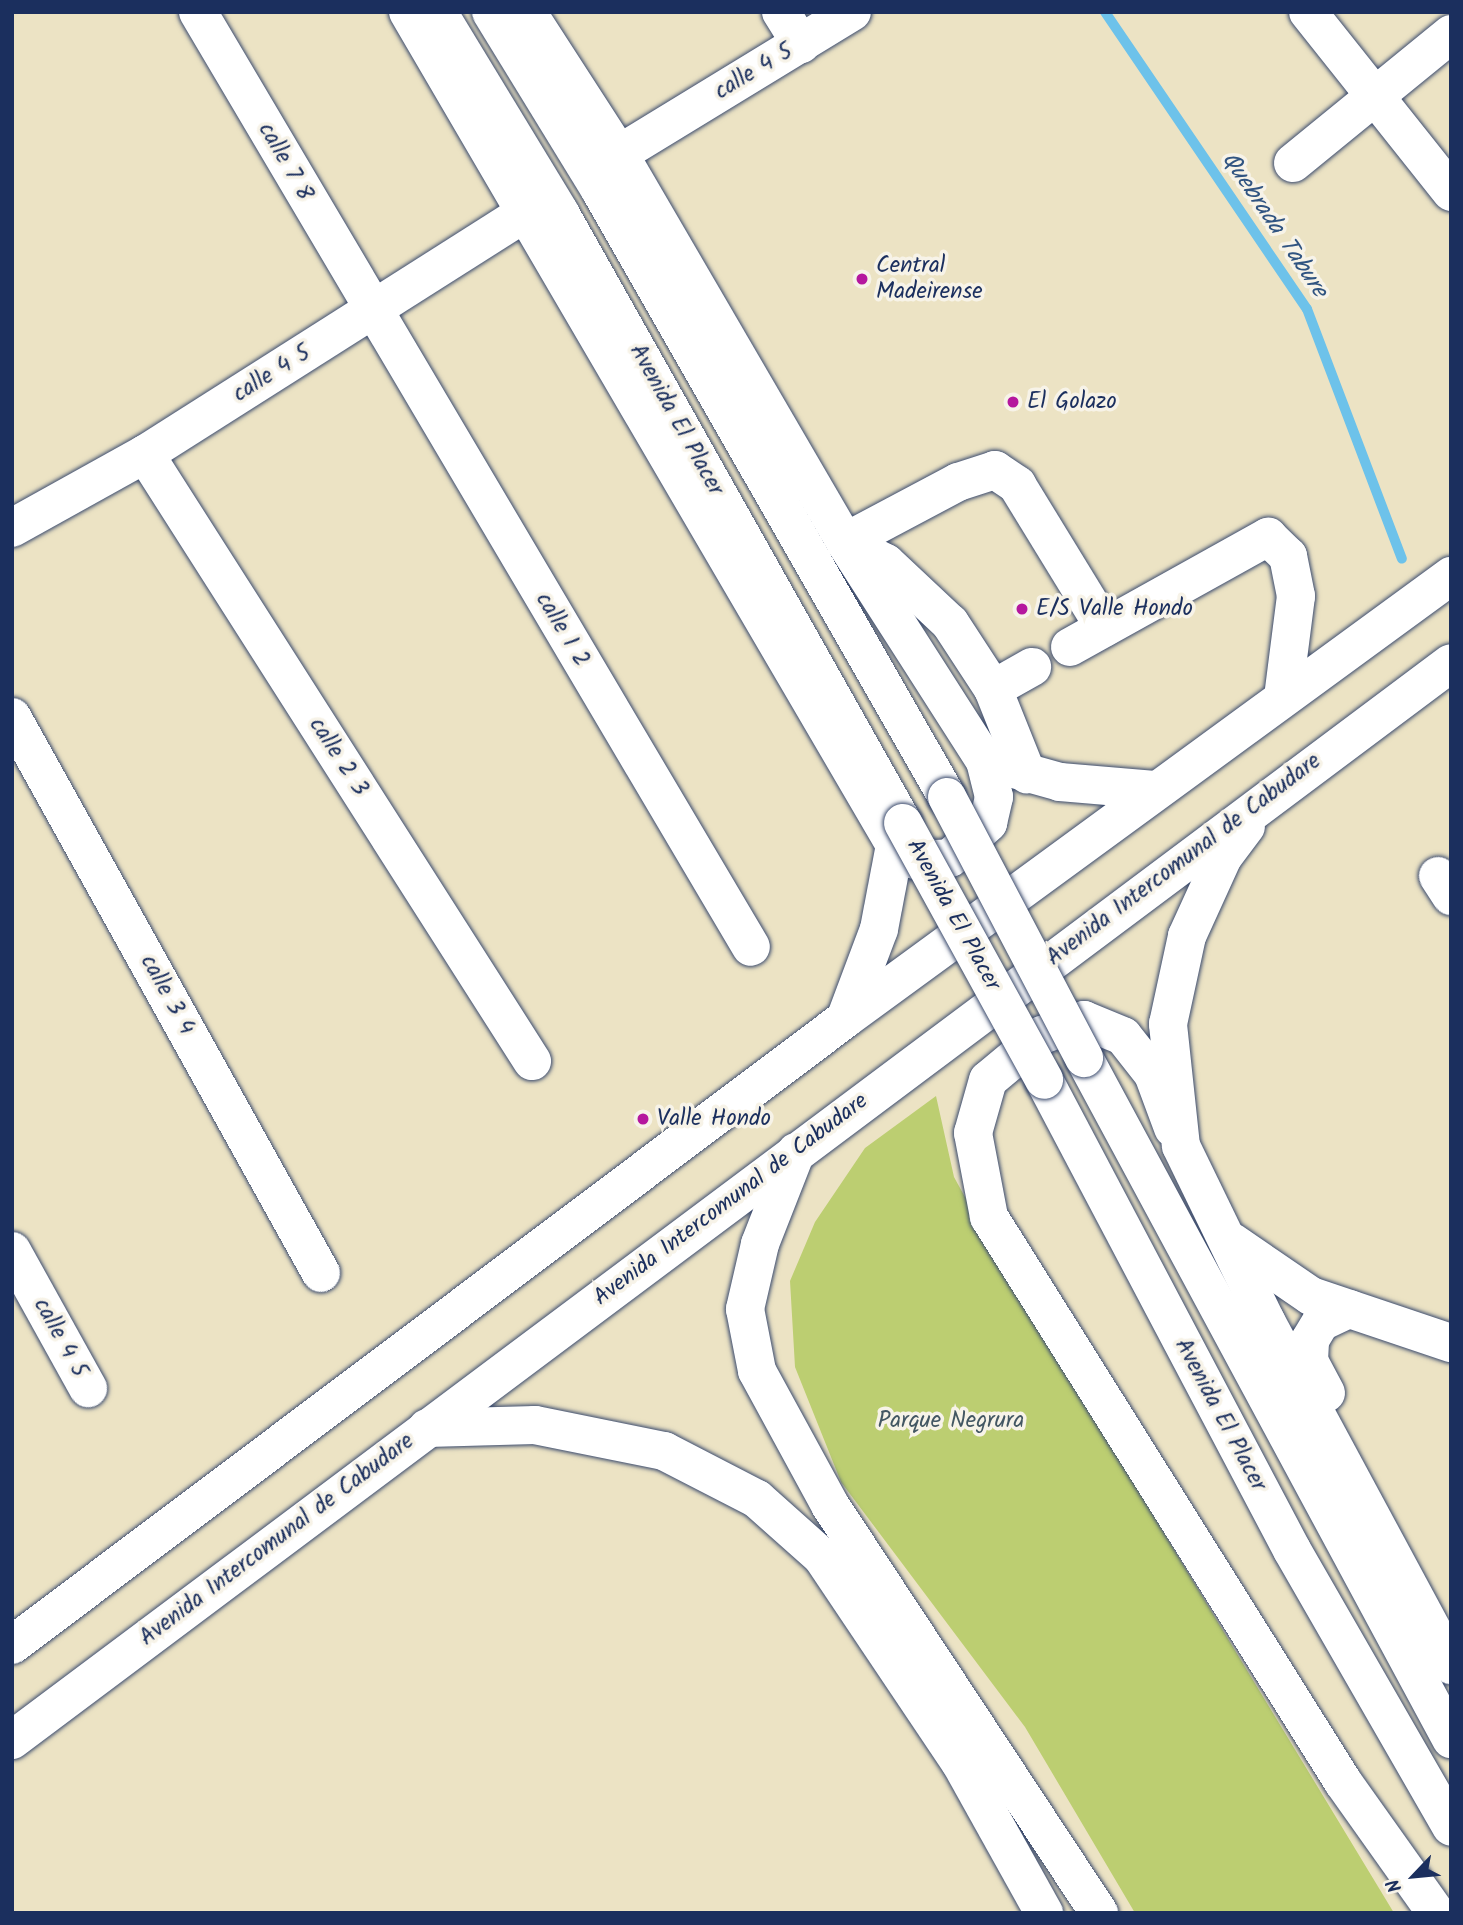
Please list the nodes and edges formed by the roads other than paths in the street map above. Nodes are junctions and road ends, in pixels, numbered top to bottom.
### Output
1 (198, 12) edge
2 (408, 12) edge
3 (438, 12) edge
4 (491, 12) edge
5 (527, 12) edge
6 (852, 12) edge
7 (1308, 12) edge
8 (791, 28) edge
9 (1451, 34) edge
10 (1370, 94) junction
11 (619, 154) junction
12 (1293, 163) dead end
13 (1451, 192) edge
14 (527, 212) junction
15 (373, 312) junction
16 (145, 454) junction
17 (12, 528) edge
18 (845, 542) junction
19 (1451, 576) edge
20 (1104, 627) junction
21 (1070, 647) dead end
22 (1451, 663) edge
23 (1032, 667) dead end
24 (993, 689) junction
25 (1283, 697) junction
26 (12, 717) edge
27 (985, 761) junction
28 (1027, 774) junction
29 (1277, 787) junction
30 (1155, 790) junction
31 (899, 834) junction
32 (751, 947) dead end
33 (845, 1019) junction
34 (532, 1061) dead end
35 (1181, 1146) junction
36 (796, 1152) junction
37 (1225, 1236) junction
38 (12, 1251) edge
39 (321, 1273) dead end
40 (1349, 1309) junction
41 (1451, 1343) edge
42 (88, 1388) dead end
43 (427, 1428) junction
44 (1354, 1485) junction
45 (88, 1588) junction
46 (12, 1618) edge
47 (12, 1645) edge
48 (1451, 1665) edge
49 (1451, 1739) edge
50 (12, 1740) edge
51 (1343, 1782) junction
52 (1451, 1827) edge
53 (1044, 1913) edge
54 (1099, 1913) edge
55 (1421, 1913) edge
56 (1436, 1913) edge

1 - 15 main road, calle 7 8
2 - 14 main road
3 - 31 main road, Avenida El Placer
4 - 49 main road, Avenida El Placer, bridge
5 - 11 main road
6 - 8 main road, calle 4 5
7 - 10 main road
8 - 11 main road, calle 4 5
9 - 10 main road
10 - 12 main road
10 - 13 main road
11 - 18 main road
14 - 15 main road, calle 4 5
14 - 31 main road
15 - 16 main road, calle 4 5
15 - 32 main road, calle 1 2
16 - 17 main road, calle 4 5
16 - 34 main road, calle 2 3
18 - 20 main road
18 - 24 main road
18 - 27 main road
19 - 25 main road
20 - 21 main road
20 - 25 main road
22 - 29 main road, Avenida Intercomunal de Cabudare
23 - 24 main road
24 - 28 main road
25 - 30 main road
26 - 39 main road, calle 3 4
27 - 28 main road
27 - 31 main road
28 - 30 main road
29 - 35 main road
29 - 36 main road, Avenida Intercomunal de Cabudare
30 - 33 main road
31 - 33 main road
31 - 52 main road, Avenida El Placer, bridge
33 - 45 main road
35 - 37 main road
35 - 51 main road
36 - 43 main road, Avenida Intercomunal de Cabudare
36 - 54 main road
37 - 40 main road
37 - 44 main road
38 - 42 main road, calle 4 5
40 - 41 main road
40 - 44 main road
43 - 50 main road, Avenida Intercomunal de Cabudare
43 - 53 main road
44 - 48 main road
45 - 46 main road
45 - 47 main road
51 - 55 main road
51 - 56 main road

